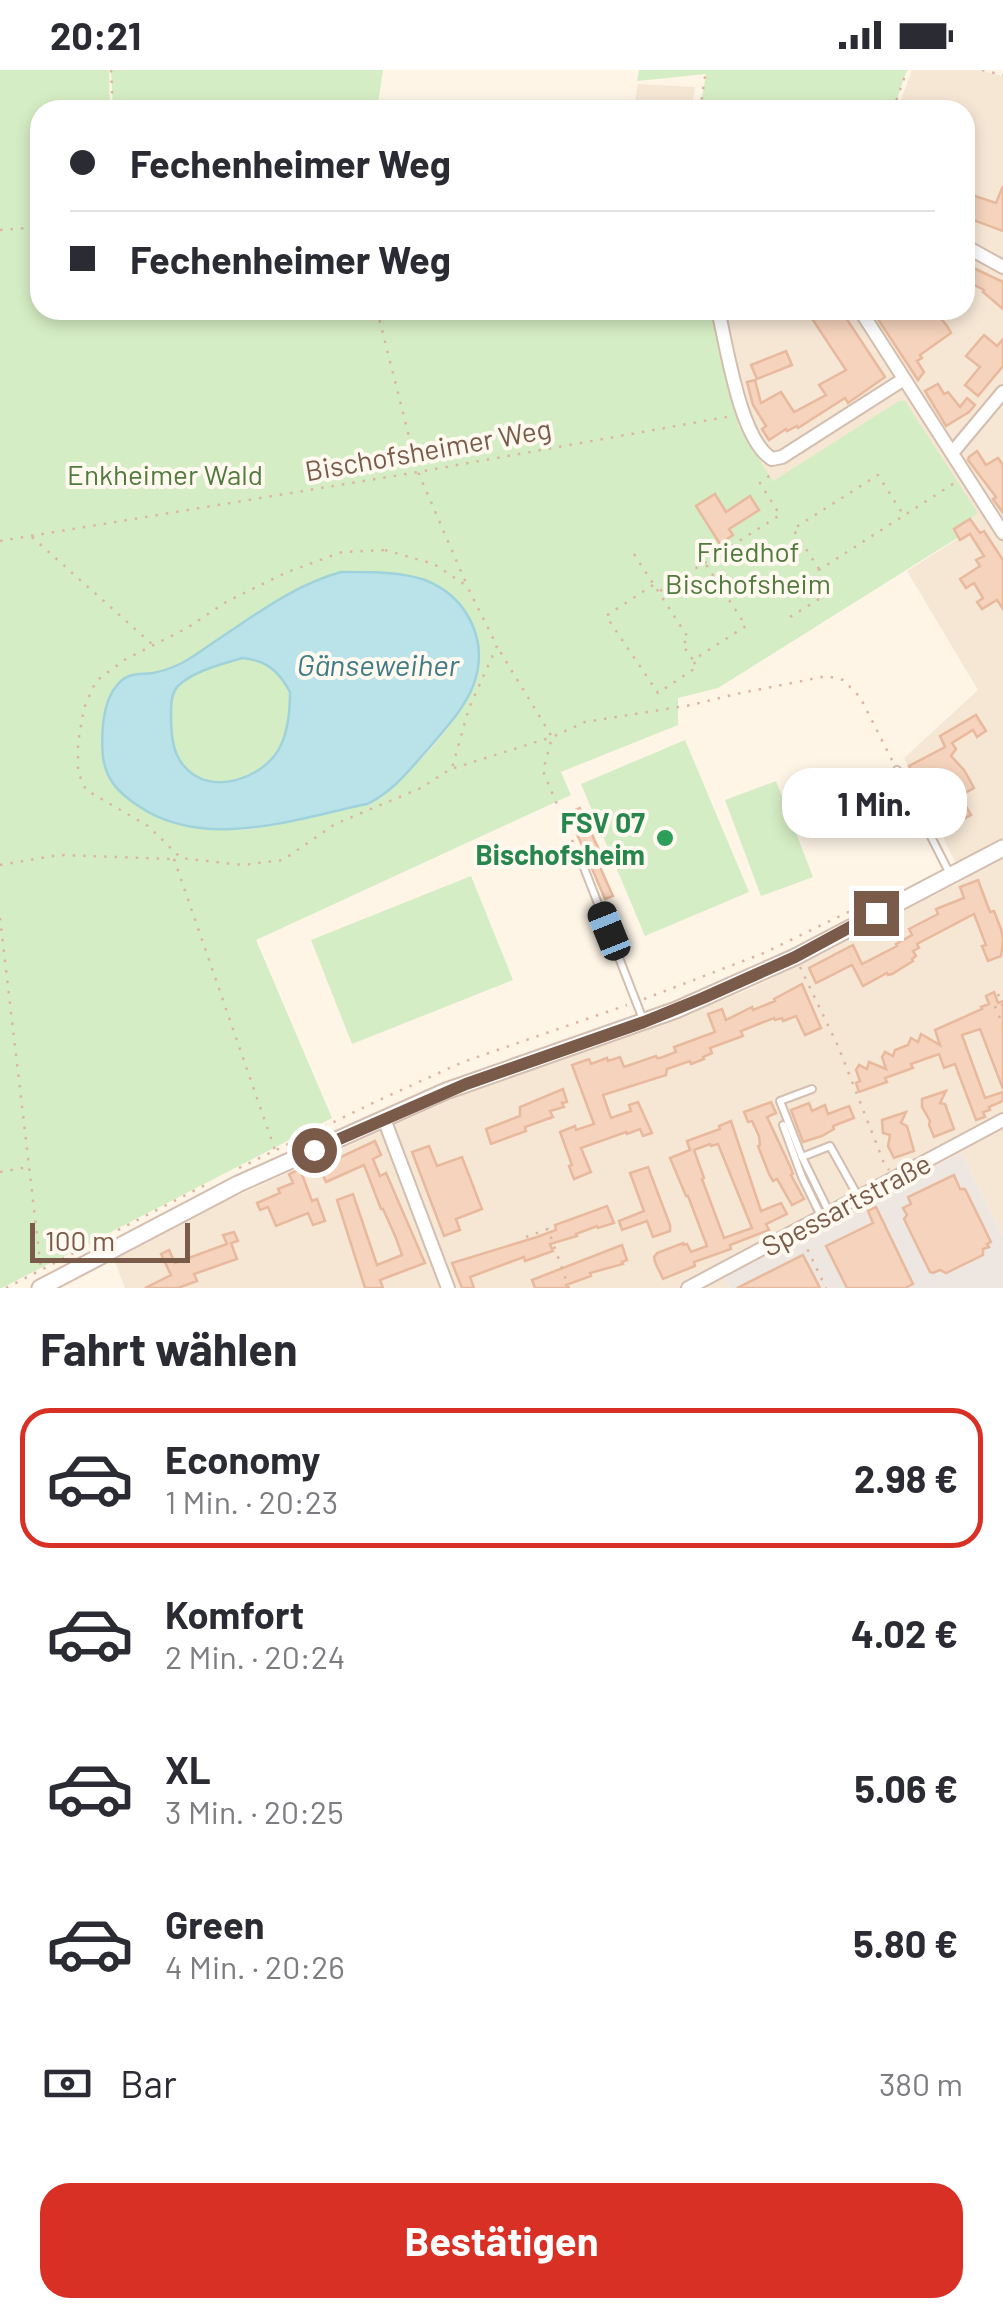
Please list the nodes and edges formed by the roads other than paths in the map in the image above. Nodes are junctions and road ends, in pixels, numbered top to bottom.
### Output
1 (975, 252) edge
2 (1003, 267) edge
3 (720, 320) edge
4 (866, 320) edge
5 (904, 379) junction
6 (1003, 392) edge
7 (952, 453) junction
8 (1003, 534) edge
9 (897, 770) road end
10 (1003, 848) edge
11 (581, 860) road end
12 (950, 874) junction
13 (644, 1022) junction
14 (812, 1089) dead end
15 (384, 1119) junction
16 (1003, 1120) edge
17 (782, 1125) dead end
18 (802, 1156) junction
19 (858, 1198) junction
20 (826, 1215) junction
21 (40, 1288) edge
22 (448, 1288) edge
23 (688, 1288) edge

1 - 2 street
3 - 5 street
4 - 5 street
5 - 7 street
6 - 7 street
7 - 8 street
9 - 12 lane
10 - 12 street
11 - 13 lane
12 - 13 street
13 - 15 street
14 - 18 lane
15 - 21 street
15 - 22 street
16 - 19 street, Spessartstraße
17 - 20 lane
18 - 19 lane
18 - 20 lane
19 - 20 street, Spessartstraße
20 - 23 street, Spessartstraße

